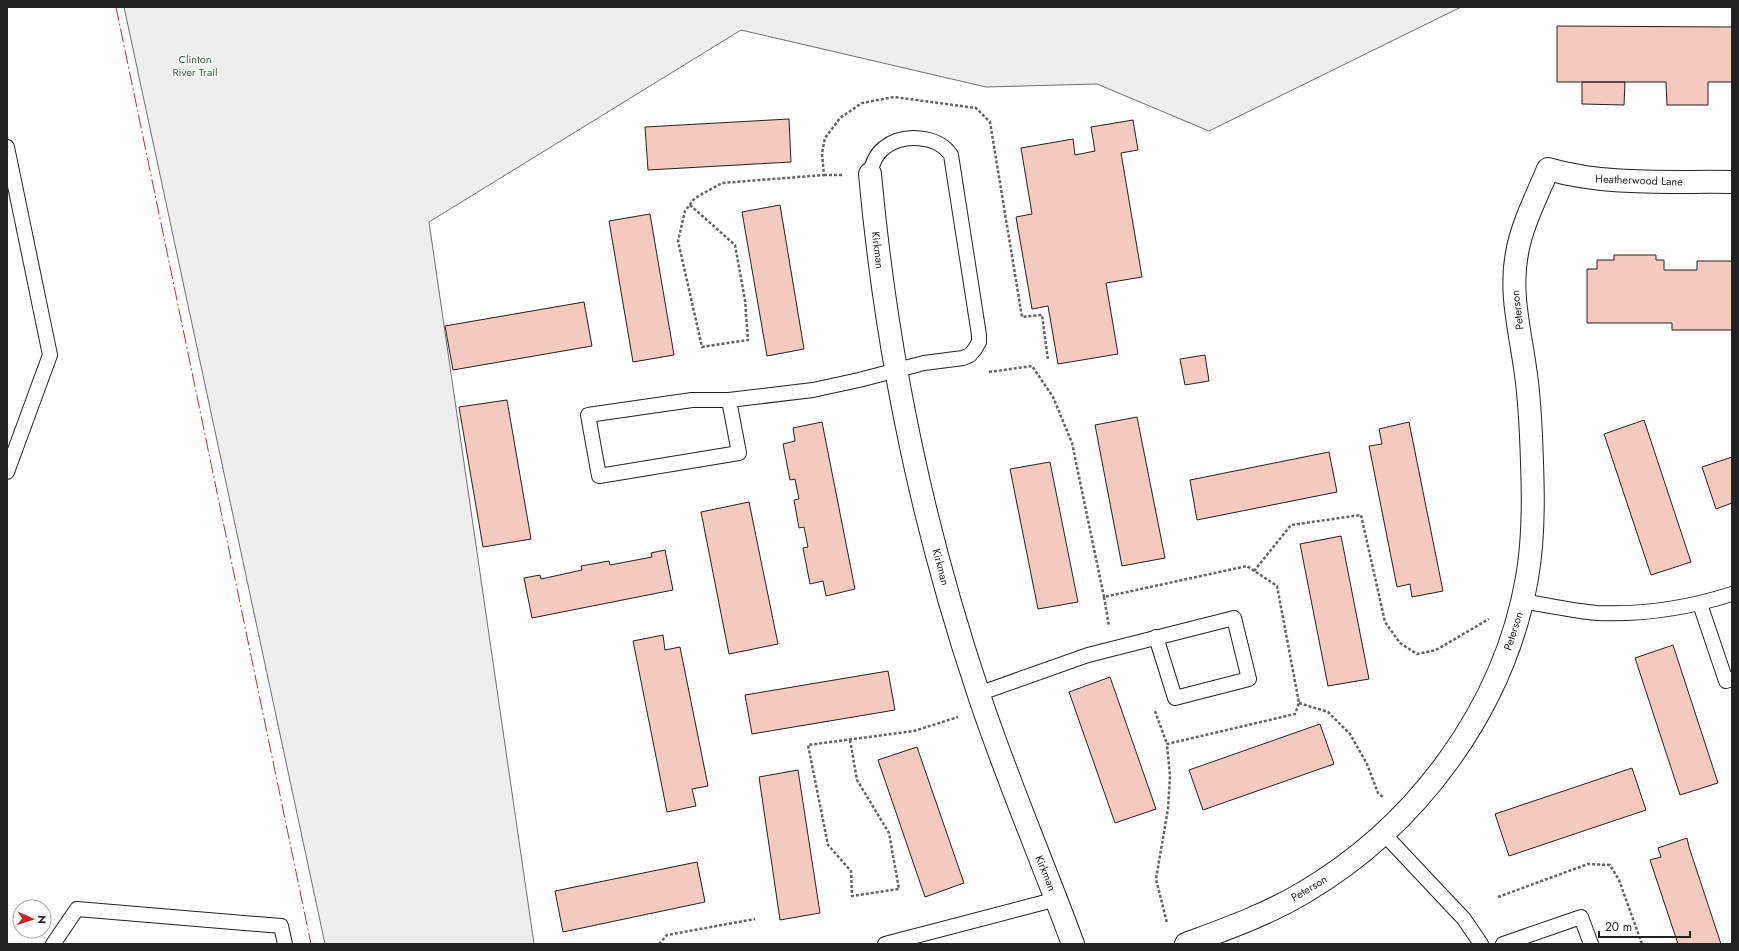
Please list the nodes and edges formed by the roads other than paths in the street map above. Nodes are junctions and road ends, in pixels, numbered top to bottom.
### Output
1 (7, 147) edge
2 (1548, 169) joint
3 (870, 174) joint
4 (1732, 182) edge
5 (896, 370) junction
6 (729, 400) junction
7 (7, 472) edge
8 (1732, 594) edge
9 (1522, 601) junction
10 (1700, 604) junction
11 (1156, 636) junction
12 (1732, 679) edge
13 (981, 701) junction
14 (1384, 834) junction
15 (1057, 899) junction
16 (893, 943) edge
17 (53, 944) edge
18 (285, 944) edge
19 (1073, 944) edge
20 (1186, 944) edge
21 (1481, 944) edge
22 (1503, 944) edge
23 (1590, 944) edge

1 - 7 lane
2 - 4 street, Heatherwood Lane
2 - 9 street, Peterson
3 - 5 street, Kirkman
3 - 5 lane
5 - 6 lane
5 - 13 street, Kirkman
6 - 6 lane
8 - 10 lane
9 - 10 lane
9 - 14 street, Peterson
10 - 12 lane
11 - 11 lane
11 - 13 lane
13 - 15 street, Kirkman
14 - 20 street, Peterson
14 - 21 lane
15 - 16 lane
15 - 19 street, Kirkman
17 - 18 lane
22 - 23 lane

